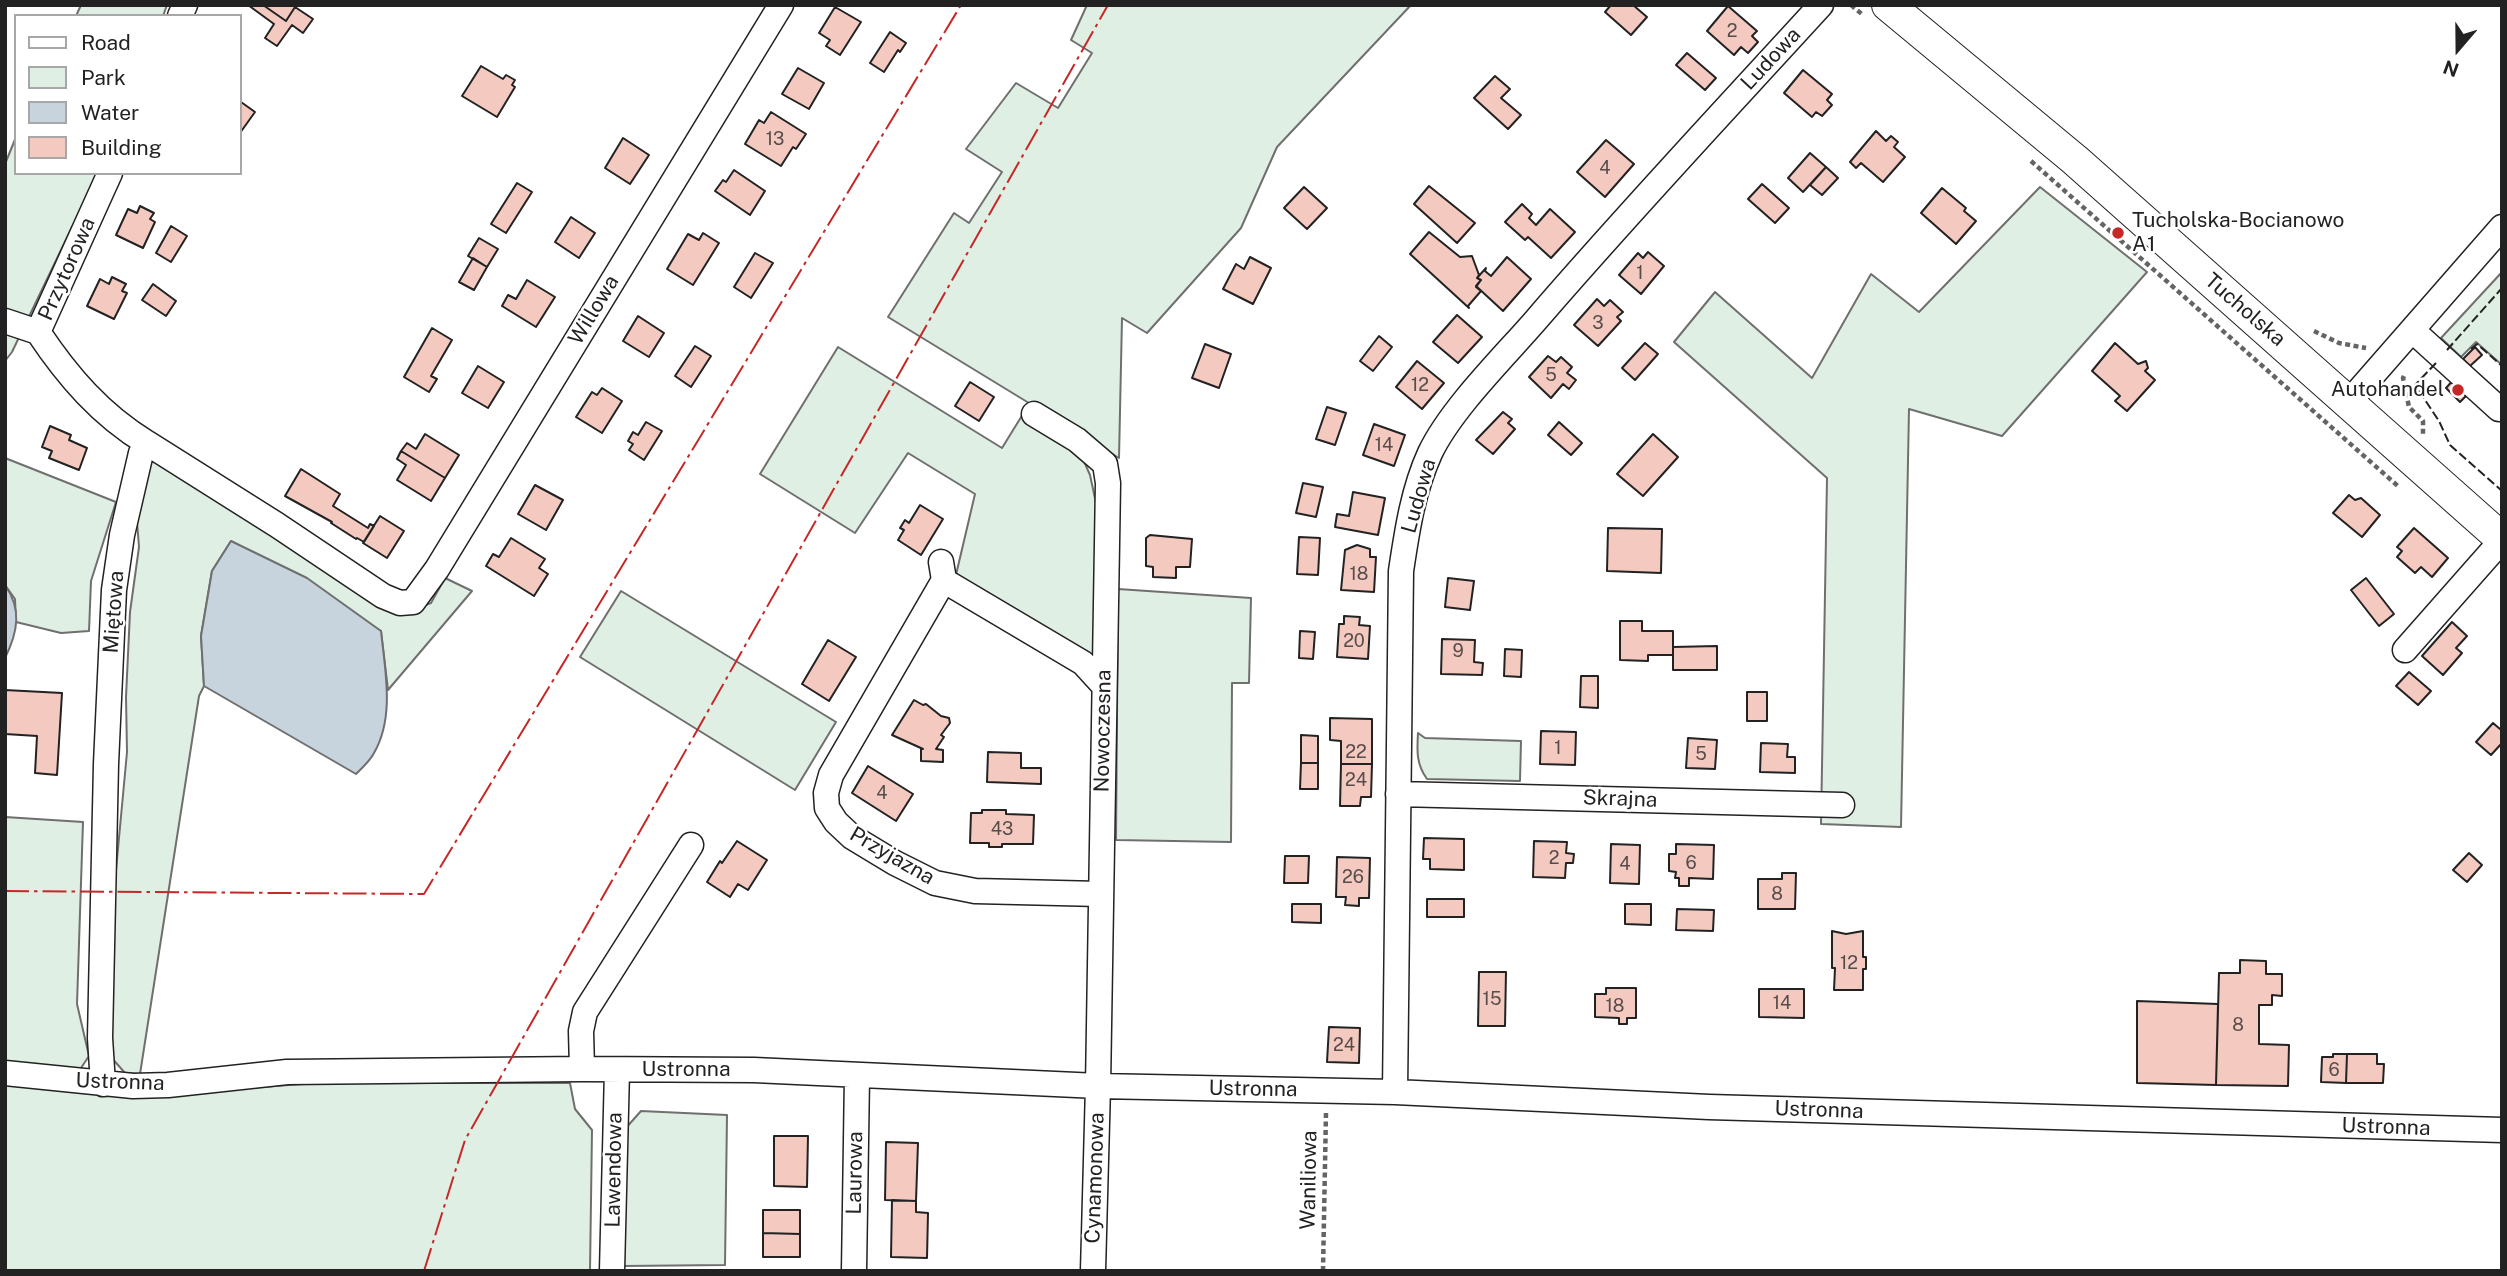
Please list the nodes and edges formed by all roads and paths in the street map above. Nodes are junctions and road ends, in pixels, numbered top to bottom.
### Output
1 (781, 5) edge
2 (1821, 5) edge
3 (1850, 5) edge
4 (1880, 14) edge
5 (2027, 158) dead end
6 (109, 175) edge
7 (2502, 227) edge
8 (5, 321) edge
9 (2412, 330) junction
10 (2314, 331) dead end
11 (38, 332) junction
12 (2370, 349) dead end
13 (2349, 402) junction
14 (2499, 409) dead end
15 (1034, 414) dead end
16 (147, 443) junction
17 (2404, 492) dead end
18 (2502, 540) edge
19 (2405, 650) dead end
20 (1104, 686) junction
21 (1398, 793) junction
22 (1842, 805) dead end
23 (691, 845) dead end
24 (1101, 894) junction
25 (582, 1069) junction
26 (617, 1070) junction
27 (5, 1073) edge
28 (857, 1076) junction
29 (103, 1084) junction
30 (1098, 1086) junction
31 (1326, 1090) junction
32 (1395, 1092) junction
33 (2502, 1130) edge
34 (611, 1271) edge
35 (854, 1271) edge
36 (1093, 1271) edge
37 (1324, 1271) edge

1 - 16 street, Willowa
2 - 21 street, Ludowa
3 - 4 path
4 - 13 main road, Tucholska
5 - 17 path
6 - 11 street, Przytorowa
7 - 9 street
8 - 11 street, Przytorowa
9 - 13 street
9 - 14 street
10 - 12 path
11 - 16 street
13 - 18 main road, Tucholska
15 - 20 street, Nowoczesna
16 - 29 street, Miętowa
18 - 19 street
20 - 24 street, Nowoczesna
20 - 24 street, Przyjazna
21 - 22 street, Skrajna
21 - 32 street, Ludowa
23 - 25 street
24 - 30 street, Nowoczesna
25 - 26 street, Ustronna
25 - 29 street, Ustronna
26 - 28 street, Ustronna
26 - 34 street, Lawendowa
27 - 29 street, Ustronna
28 - 30 street, Ustronna
28 - 35 street, Laurowa
30 - 31 street, Ustronna
30 - 36 street, Cynamonowa
31 - 32 street, Ustronna
31 - 37 path, Waniliowa
32 - 33 street, Ustronna

